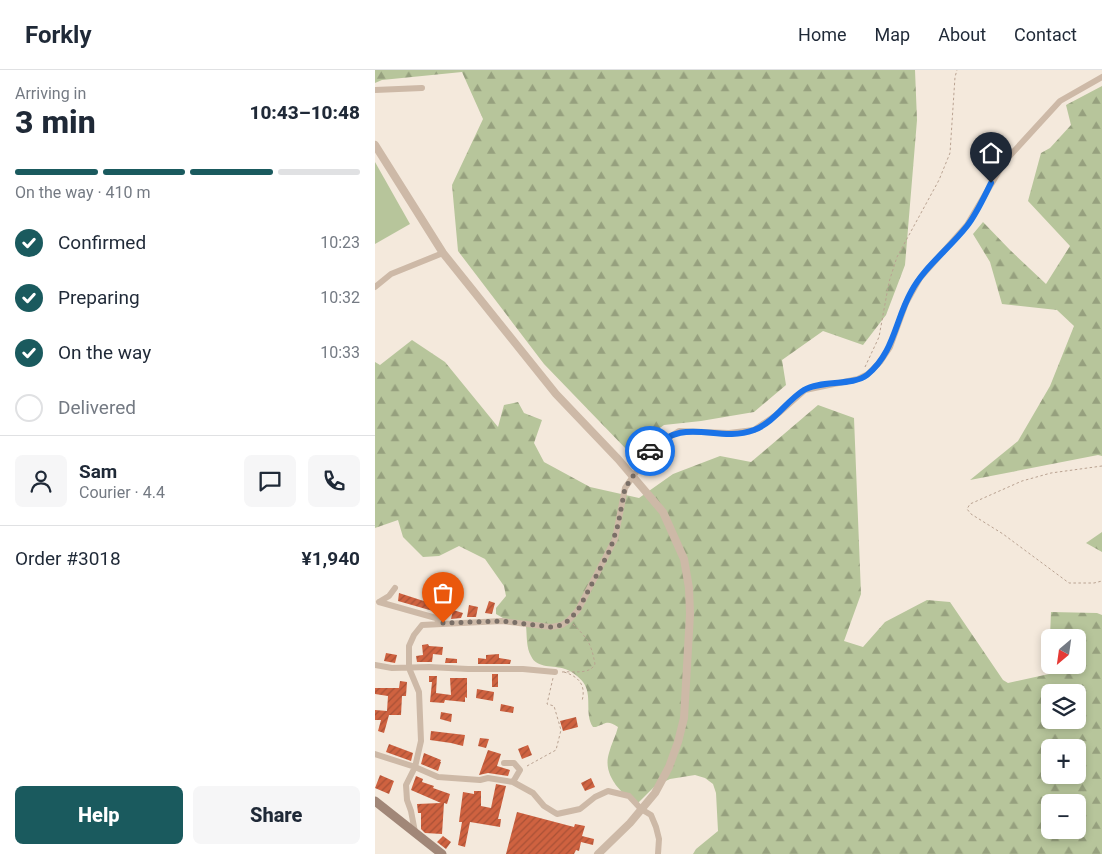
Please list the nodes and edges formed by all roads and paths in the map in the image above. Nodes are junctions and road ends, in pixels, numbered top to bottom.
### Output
1 (957, 70) edge
2 (1102, 77) edge
3 (422, 88) dead end
4 (375, 90) edge
5 (375, 145) edge
6 (443, 253) junction
7 (375, 287) edge
8 (858, 379) junction
9 (1102, 466) edge
10 (631, 477) junction
11 (1102, 581) edge
12 (395, 588) dead end
13 (377, 603) edge
14 (569, 620) junction
15 (441, 624) junction
16 (375, 665) edge
17 (409, 668) junction
18 (555, 672) joint
19 (582, 701) dead end
20 (375, 754) edge
21 (504, 763) dead end
22 (415, 767) junction
23 (519, 770) junction
24 (513, 782) junction
25 (375, 801) edge
26 (641, 809) junction
27 (415, 832) junction
28 (443, 854) edge
29 (598, 854) edge
30 (659, 854) edge

1 - 8 path
2 - 8 street
3 - 4 street
5 - 6 street
6 - 7 street
6 - 10 street
8 - 10 street
9 - 11 path
10 - 14 street
10 - 26 street
12 - 13 street
13 - 15 street
14 - 15 street
14 - 19 path
15 - 17 street
16 - 17 street
17 - 18 street
17 - 22 street
18 - 23 path
20 - 22 street
21 - 23 street
22 - 24 street
22 - 27 street
23 - 24 street
24 - 26 street
25 - 27 main road
26 - 29 street
26 - 30 street
27 - 28 main road

